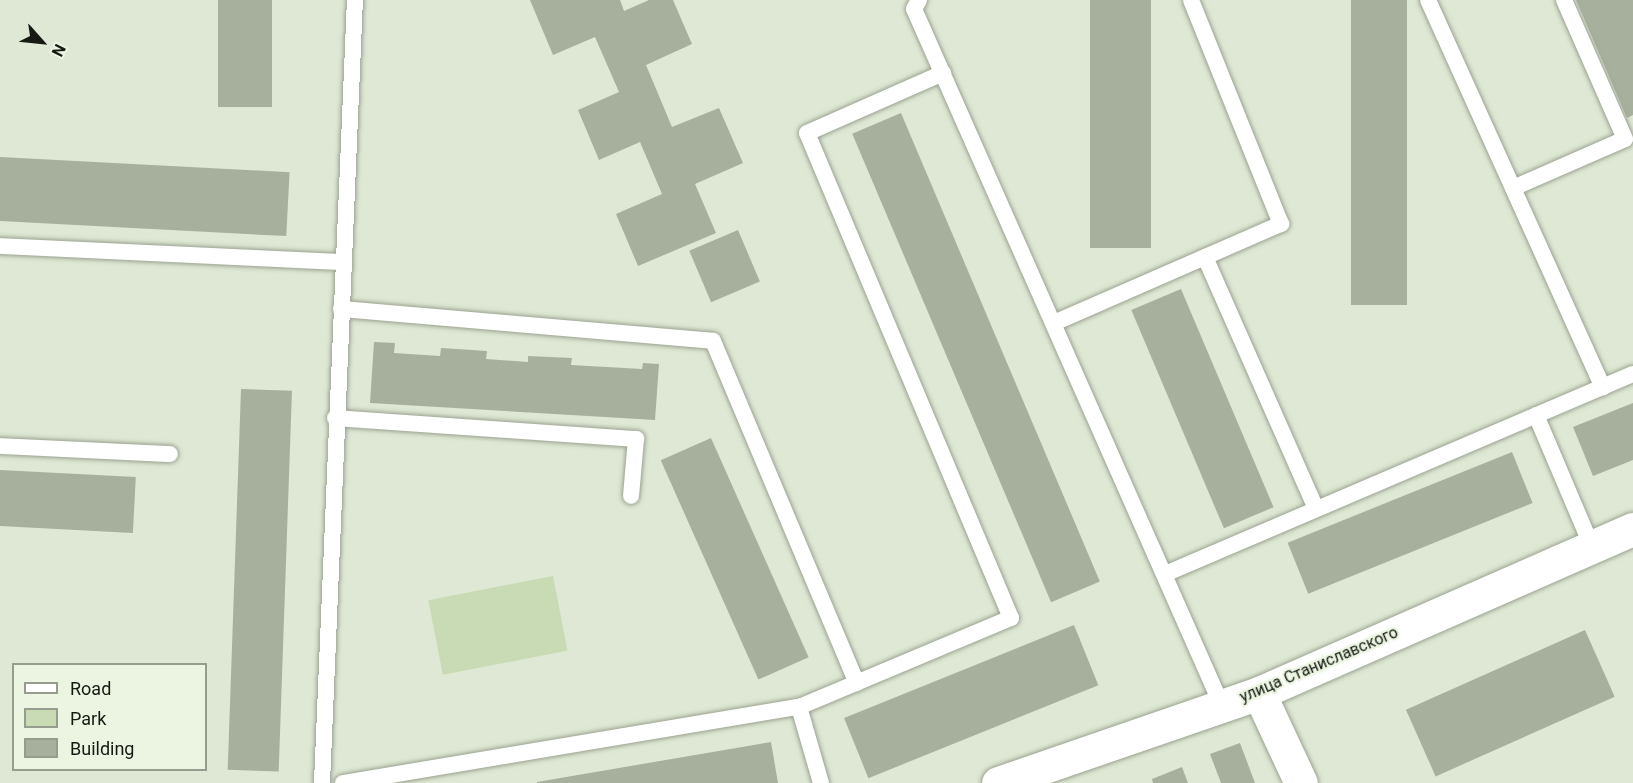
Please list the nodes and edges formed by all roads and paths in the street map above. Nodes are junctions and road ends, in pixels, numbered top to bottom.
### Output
1 (355, 0) edge
2 (919, 0) edge
3 (1191, 0) edge
4 (1428, 0) edge
5 (1564, 0) edge
6 (943, 73) junction
7 (1513, 188) junction
8 (0, 246) edge
9 (1205, 257) junction
10 (343, 262) junction
11 (340, 309) junction
12 (1054, 323) junction
13 (1633, 374) edge
14 (1603, 387) junction
15 (1536, 416) junction
16 (335, 418) junction
17 (0, 446) edge
18 (170, 454) dead end
19 (631, 496) dead end
20 (1316, 509) junction
21 (1633, 529) edge
22 (1592, 547) junction
23 (1165, 574) junction
24 (857, 683) junction
25 (1259, 693) junction
26 (1222, 706) junction
27 (799, 707) junction
28 (322, 783) edge
29 (344, 783) edge
30 (821, 783) edge
31 (998, 783) edge
32 (1301, 783) edge

1 - 10 lane
2 - 6 lane
3 - 9 lane
4 - 7 lane
5 - 7 lane
6 - 12 lane
6 - 24 lane
7 - 14 lane
8 - 10 lane
9 - 12 lane
9 - 20 lane
10 - 11 lane
11 - 16 lane
11 - 24 lane
12 - 23 lane
13 - 14 lane
14 - 15 lane
15 - 20 lane
15 - 22 lane
16 - 19 lane
16 - 28 lane
17 - 18 lane
20 - 23 lane
21 - 22 main road, улица Станиславского
22 - 25 main road, улица Станиславского
23 - 26 lane
24 - 27 lane
25 - 26 main road, улица Станиславского
25 - 32 main road
26 - 31 main road, улица Станиславского
27 - 29 lane
27 - 30 lane

